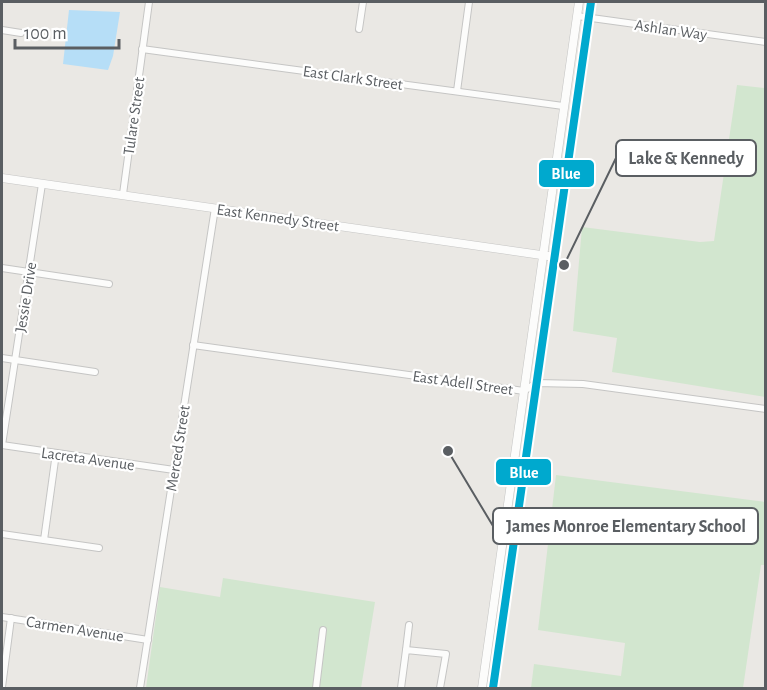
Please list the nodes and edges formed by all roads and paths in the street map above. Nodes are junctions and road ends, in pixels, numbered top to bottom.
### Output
1 (149, 2) edge
2 (363, 2) edge
3 (469, 2) edge
4 (579, 2) edge
5 (591, 2) edge
6 (577, 16) junction
7 (589, 18) junction
8 (359, 28) dead end
9 (2, 30) edge
10 (21, 33) dead end
11 (765, 42) edge
12 (142, 49) junction
13 (457, 91) junction
14 (563, 106) junction
15 (2, 178) edge
16 (42, 184) junction
17 (123, 194) junction
18 (215, 208) junction
19 (543, 255) junction
20 (555, 257) junction
21 (2, 268) edge
22 (28, 272) junction
23 (109, 284) dead end
24 (193, 345) junction
25 (2, 358) edge
26 (15, 360) junction
27 (95, 372) dead end
28 (536, 383) junction
29 (524, 391) junction
30 (765, 409) edge
31 (2, 445) edge
32 (56, 453) junction
33 (174, 470) junction
34 (521, 493) junction
35 (508, 504) junction
36 (2, 534) edge
37 (44, 540) junction
38 (99, 548) dead end
39 (2, 617) edge
40 (10, 618) junction
41 (409, 625) dead end
42 (323, 630) dead end
43 (148, 640) junction
44 (406, 650) junction
45 (2, 687) edge
46 (140, 688) edge
47 (316, 688) edge
48 (401, 688) edge
49 (440, 688) edge
50 (482, 688) edge
51 (494, 688) edge

1 - 12 street, Tulare Street
2 - 8 street
3 - 13 street
4 - 6 street
5 - 7 street
6 - 7 street, Ashlan Way
6 - 14 street
7 - 11 street, Ashlan Way
7 - 20 street
9 - 10 street
12 - 13 street, East Clark Street
12 - 17 street, Tulare Street
13 - 14 street, East Clark Street
14 - 19 street
15 - 16 street, East Kennedy Street
16 - 17 street, East Kennedy Street
16 - 22 street, Jessie Drive
17 - 18 street, East Kennedy Street
18 - 19 street, East Kennedy Street
18 - 24 street, Merced Street
19 - 20 street, East Kennedy Street
19 - 29 street
20 - 28 street
21 - 22 street
22 - 23 street
22 - 26 street, Jessie Drive
24 - 29 street, East Adell Street
24 - 33 street, Merced Street
25 - 26 street
26 - 27 street
26 - 31 street, Jessie Drive
28 - 29 street, East Adell Street
28 - 30 street, East Adell Street
28 - 34 street
29 - 35 street
31 - 32 street, Lacreta Avenue
32 - 33 street, Lacreta Avenue
32 - 37 street
33 - 43 street, Merced Street
34 - 35 street
34 - 51 street
35 - 50 street
36 - 37 street
37 - 38 street
39 - 40 street, Carmen Avenue
40 - 43 street, Carmen Avenue
40 - 45 street
41 - 44 street
42 - 47 street
43 - 46 street, Merced Street
44 - 48 street
44 - 49 street

